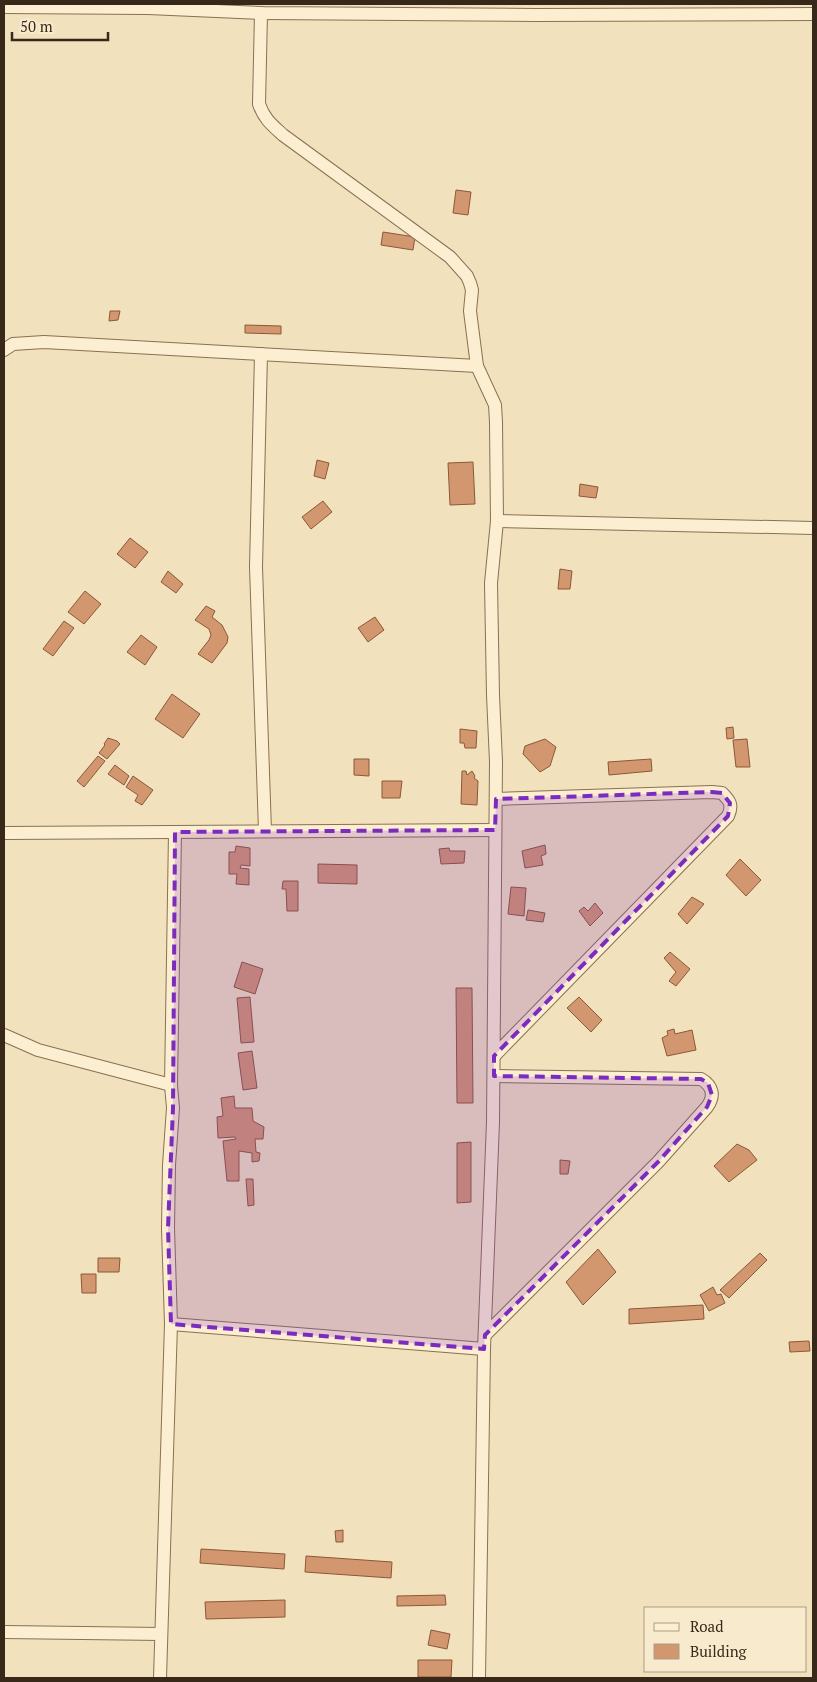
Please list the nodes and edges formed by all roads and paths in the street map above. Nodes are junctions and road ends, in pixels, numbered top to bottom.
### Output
1 (4, 7) edge
2 (658, 10) edge
3 (261, 13) junction
4 (813, 14) edge
5 (4, 350) edge
6 (261, 354) junction
7 (477, 366) junction
8 (496, 522) junction
9 (813, 528) edge
10 (496, 799) junction
11 (495, 830) junction
12 (265, 831) junction
13 (4, 832) edge
14 (175, 832) junction
15 (4, 1035) edge
16 (494, 1056) junction
17 (494, 1076) junction
18 (171, 1085) junction
19 (171, 1324) junction
20 (485, 1335) junction
21 (484, 1349) junction
22 (4, 1632) edge
23 (161, 1634) junction
24 (160, 1678) edge
25 (479, 1678) edge

1 - 3 street
2 - 3 street
2 - 4 street
3 - 7 street
5 - 6 street
6 - 7 street
6 - 12 street
7 - 8 street
8 - 9 street
8 - 10 street
10 - 11 street
10 - 16 street
11 - 12 street
11 - 16 street
12 - 14 street
13 - 14 street
14 - 18 street
15 - 18 street
16 - 17 street
17 - 20 street
17 - 20 street
18 - 19 street
19 - 21 street
19 - 23 street
20 - 21 street
21 - 25 street
22 - 23 street
23 - 24 street

